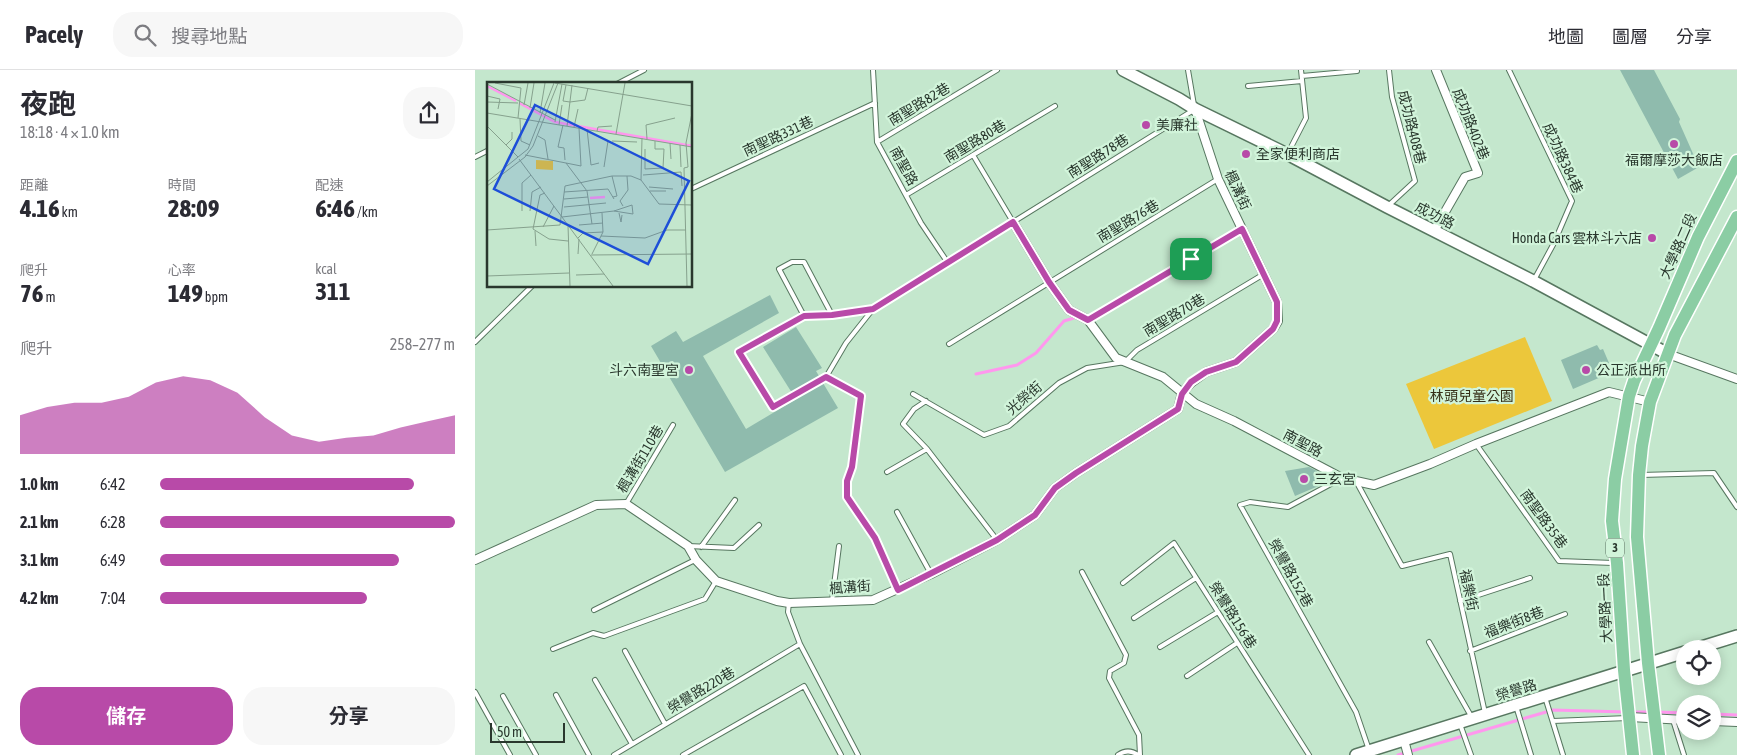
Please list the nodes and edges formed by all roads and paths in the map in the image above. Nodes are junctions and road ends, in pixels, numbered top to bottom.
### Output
1 (644, 70) edge
2 (997, 70) edge
3 (1123, 70) edge
4 (1188, 70) edge
5 (1301, 70) edge
6 (1389, 70) edge
7 (1436, 70) edge
8 (1509, 70) edge
9 (874, 71) edge
10 (1357, 71) edge
11 (1137, 75) edge
12 (1302, 78) junction
13 (621, 82) edge
14 (1248, 86) dead end
15 (875, 103) junction
16 (1055, 106) dead end
17 (1195, 109) junction
18 (877, 142) junction
19 (487, 151) edge
20 (973, 154) junction
21 (1287, 154) junction
22 (475, 157) edge
23 (1737, 161) edge
24 (1218, 179) junction
25 (693, 189) edge
26 (906, 195) junction
27 (1387, 207) junction
28 (1737, 217) edge
29 (1013, 222) junction
30 (1242, 229) junction
31 (1433, 231) junction
32 (948, 263) junction
33 (1263, 274) junction
34 (1533, 281) junction
35 (1049, 282) junction
36 (529, 288) edge
37 (873, 309) junction
38 (832, 315) junction
39 (804, 316) junction
40 (1088, 320) junction
41 (475, 342) edge
42 (949, 344) dead end
43 (1650, 345) junction
44 (1668, 354) junction
45 (1125, 362) junction
46 (826, 377) junction
47 (1737, 379) edge
48 (913, 394) dead end
49 (1182, 394) junction
50 (1629, 396) junction
51 (926, 402) junction
52 (1651, 402) junction
53 (673, 425) dead end
54 (1476, 444) junction
55 (927, 449) junction
56 (887, 472) dead end
57 (1639, 475) junction
58 (1342, 478) junction
59 (1356, 481) junction
60 (735, 500) dead end
61 (626, 504) junction
62 (1737, 508) edge
63 (897, 512) dead end
64 (759, 525) dead end
65 (997, 540) junction
66 (688, 546) junction
67 (839, 546) dead end
68 (701, 547) junction
69 (475, 560) edge
70 (696, 560) junction
71 (1617, 563) junction
72 (1082, 572) dead end
73 (931, 574) junction
74 (1196, 578) junction
75 (1531, 578) dead end
76 (716, 581) junction
77 (1123, 583) dead end
78 (898, 590) junction
79 (832, 600) junction
80 (1460, 601) junction
81 (789, 603) junction
82 (594, 610) dead end
83 (1218, 612) junction
84 (1565, 614) dead end
85 (1134, 618) dead end
86 (1737, 636) edge
87 (1721, 641) edge
88 (1429, 642) dead end
89 (1237, 643) junction
90 (800, 644) junction
91 (1159, 647) dead end
92 (553, 649) dead end
93 (625, 651) dead end
94 (1471, 651) junction
95 (1676, 655) edge
96 (1648, 663) junction
97 (1624, 670) junction
98 (1187, 676) dead end
99 (595, 680) dead end
100 (475, 692) edge
101 (556, 695) dead end
102 (503, 696) dead end
103 (1545, 697) junction
104 (1516, 706) junction
105 (1485, 715) junction
106 (1630, 718) junction
107 (1473, 719) junction
108 (1656, 720) junction
109 (1673, 720) joint
110 (1553, 721) junction
111 (1721, 721) edge
112 (1737, 722) edge
113 (1460, 723) junction
114 (665, 724) junction
115 (1404, 740) junction
116 (632, 744) junction
117 (1369, 751) junction
118 (510, 755) edge
119 (536, 755) edge
120 (589, 755) edge
121 (614, 755) edge
122 (683, 755) edge
123 (841, 755) edge
124 (858, 755) edge
125 (1118, 755) edge
126 (1139, 755) edge
127 (1309, 755) edge
128 (1356, 755) edge
129 (1408, 755) edge
130 (1471, 755) edge
131 (1531, 755) edge
132 (1563, 755) edge
133 (1633, 755) edge
134 (1659, 755) edge
135 (1684, 755) edge

1 - 13 lane
2 - 18 lane, 南聖路82巷
3 - 11 main road, 成功路
4 - 17 lane
5 - 12 lane
6 - 27 lane, 成功路408巷
7 - 31 street, 成功路402巷
8 - 34 lane, 成功路384巷
9 - 15 lane, 南聖路
10 - 12 lane
11 - 17 main road, 成功路
12 - 14 lane
12 - 21 lane
15 - 18 lane, 南聖路
15 - 25 lane, 南聖路331巷
16 - 20 lane, 南聖路80巷
17 - 21 main road, 成功路
17 - 24 street, 楓溝街
17 - 29 lane, 南聖路78巷
18 - 26 lane, 南聖路
19 - 22 lane
20 - 26 lane, 南聖路80巷
20 - 29 lane
21 - 27 main road, 成功路
23 - 43 main road, 大學路二段 / 3
24 - 30 street, 楓溝街
24 - 35 lane, 南聖路76巷
26 - 32 lane, 南聖路
27 - 31 main road, 成功路
28 - 44 main road, 3
29 - 32 lane, 南聖路78巷
29 - 35 street, 南聖路
30 - 33 street, 楓溝街
30 - 40 lane
31 - 34 main road, 成功路
32 - 37 lane, 南聖路78巷
33 - 45 lane, 南聖路70巷
33 - 49 street, 楓溝街
34 - 43 main road, 成功路
35 - 40 street, 南聖路
35 - 42 lane, 南聖路76巷
36 - 41 lane
37 - 38 lane
37 - 46 lane
38 - 39 lane
38 - 39 lane
39 - 46 lane
40 - 45 street, 南聖路
43 - 44 main road, 成功路
43 - 50 main road, 大學路一段 / 3
44 - 47 street, 成功路
44 - 52 main road, 3
45 - 49 street, 南聖路
45 - 51 lane, 光榮街
46 - 78 lane
48 - 51 lane, 光榮街
49 - 58 street, 南聖路
49 - 65 street, 楓溝街
50 - 52 street, 南聖路
50 - 54 street, 南聖路
50 - 71 main road, 大學路一段 / 3
51 - 55 lane
52 - 57 main road, 3
53 - 61 lane, 楓溝街110巷
54 - 59 street, 南聖路
54 - 71 lane, 南聖路35巷
55 - 56 lane
55 - 65 lane
57 - 62 lane
57 - 96 main road, 3
58 - 59 street, 南聖路
58 - 117 lane, 榮譽路152巷
59 - 80 lane, 福樂街
60 - 68 lane
61 - 66 street, 楓溝街
61 - 69 street
63 - 73 lane
64 - 68 lane
65 - 73 street, 楓溝街
66 - 68 lane
66 - 70 street, 楓溝街
67 - 79 lane
70 - 76 street, 楓溝街
70 - 82 lane
71 - 97 main road, 大學路一段 / 3
72 - 126 lane
73 - 78 street, 楓溝街
74 - 77 lane, 榮譽路156巷
74 - 83 lane, 榮譽路156巷
74 - 85 lane
75 - 80 lane
76 - 81 street, 楓溝街
76 - 92 lane
78 - 79 street, 楓溝街
79 - 81 street, 楓溝街
80 - 94 lane, 福樂街
81 - 90 lane
83 - 89 lane, 榮譽路156巷
83 - 91 lane
84 - 94 lane, 福樂街8巷
86 - 87 main road
88 - 107 lane
89 - 98 lane
89 - 127 lane, 榮譽路156巷
90 - 114 lane, 榮譽路220巷
90 - 124 lane
93 - 114 lane
94 - 105 lane, 福樂街
95 - 96 main road, 榮譽路
96 - 97 main road, 榮譽路
96 - 108 main road, 3
97 - 103 main road, 榮譽路
97 - 106 main road, 大學路一段 / 3
99 - 116 lane
100 - 118 lane
101 - 120 lane
102 - 119 lane
103 - 104 main road, 榮譽路
103 - 110 lane
104 - 105 main road, 榮譽路
104 - 131 lane
105 - 107 main road, 榮譽路
106 - 108 street
106 - 110 lane
106 - 133 main road, 大學路一段 / 3
107 - 113 main road, 榮譽路
108 - 109 street
108 - 134 main road, 3
109 - 135 lane
110 - 132 lane
111 - 112 street
113 - 115 main road, 榮譽路
113 - 130 lane
114 - 116 lane, 榮譽路220巷
115 - 117 main road, 榮譽路
115 - 129 street
116 - 121 lane, 榮譽路220巷
117 - 128 main road, 榮譽路
122 - 123 lane
125 - 126 lane

